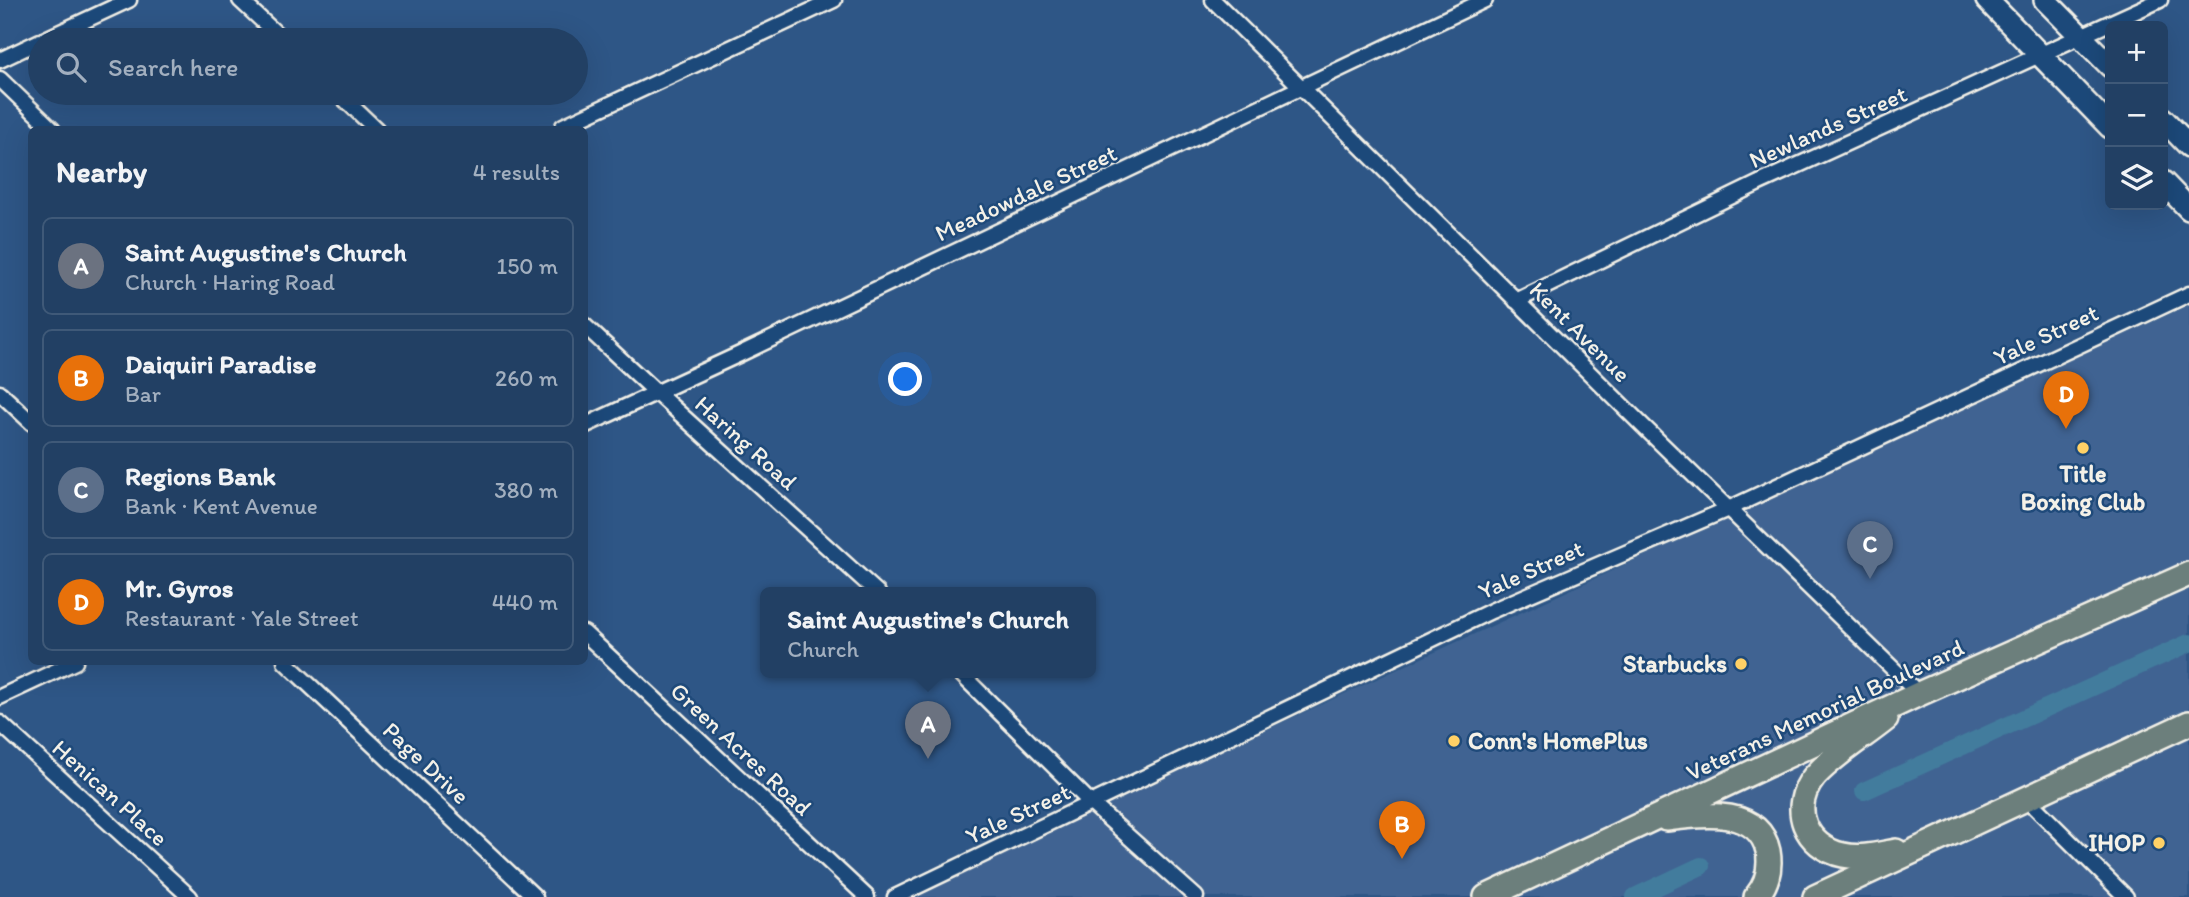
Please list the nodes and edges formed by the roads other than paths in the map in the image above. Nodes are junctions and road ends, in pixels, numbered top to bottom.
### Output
1 (129, 0) edge
2 (240, 0) edge
3 (834, 0) edge
4 (1213, 0) edge
5 (1485, 0) edge
6 (1987, 0) edge
7 (2045, 0) edge
8 (2160, 0) edge
9 (69, 28) edge
10 (270, 28) edge
11 (2082, 37) junction
12 (28, 47) edge
13 (2042, 56) junction
14 (0, 60) edge
15 (2105, 61) edge
16 (0, 79) edge
17 (1301, 88) junction
18 (351, 105) edge
19 (2105, 122) edge
20 (2168, 124) edge
21 (49, 126) edge
22 (373, 126) edge
23 (563, 126) dead end
24 (2189, 146) edge
25 (2168, 187) edge
26 (2189, 209) edge
27 (2189, 294) edge
28 (1516, 301) junction
29 (588, 329) edge
30 (0, 393) edge
31 (657, 393) junction
32 (28, 419) edge
33 (588, 424) edge
34 (1728, 509) junction
35 (2189, 574) edge
36 (871, 587) edge
37 (588, 638) edge
38 (69, 665) edge
39 (288, 665) edge
40 (965, 678) edge
41 (1919, 694) junction
42 (0, 697) edge
43 (0, 723) edge
44 (2189, 723) edge
45 (2028, 799) junction
46 (1092, 804) junction
47 (1649, 820) junction
48 (1926, 846) junction
49 (190, 897) edge
50 (535, 897) edge
51 (867, 897) edge
52 (895, 897) edge
53 (1196, 897) edge
54 (1486, 897) edge
55 (1756, 897) edge
56 (1815, 897) edge
57 (2126, 897) edge

1 - 9 street
2 - 10 street
3 - 23 street
4 - 17 street, Kent Avenue
5 - 17 street, Meadowdale Street
6 - 13 street
7 - 11 street
8 - 11 street, Newlands Street
11 - 13 street, Newlands Street
11 - 15 street
12 - 14 street
13 - 19 street
13 - 28 street, Newlands Street
16 - 21 street
17 - 28 street, Kent Avenue
17 - 31 street, Meadowdale Street
18 - 22 street
20 - 24 street
25 - 26 street
27 - 34 street, Yale Street
28 - 34 street, Kent Avenue
29 - 31 street, Haring Road
30 - 32 street
31 - 33 street, Meadowdale Street
31 - 36 street, Haring Road
34 - 41 street, Kent Avenue
34 - 46 street, Yale Street
35 - 41 main road, Veterans Memorial Boulevard
37 - 51 street, Green Acres Road
38 - 42 street
39 - 50 street, Page Drive
40 - 46 street
41 - 47 main road, Veterans Memorial Boulevard
41 - 48 main road
43 - 49 street, Henican Place
44 - 45 main road
45 - 48 main road
45 - 57 street
46 - 52 street, Yale Street
46 - 53 street
47 - 54 main road, Veterans Memorial Boulevard
47 - 55 main road
48 - 56 main road

